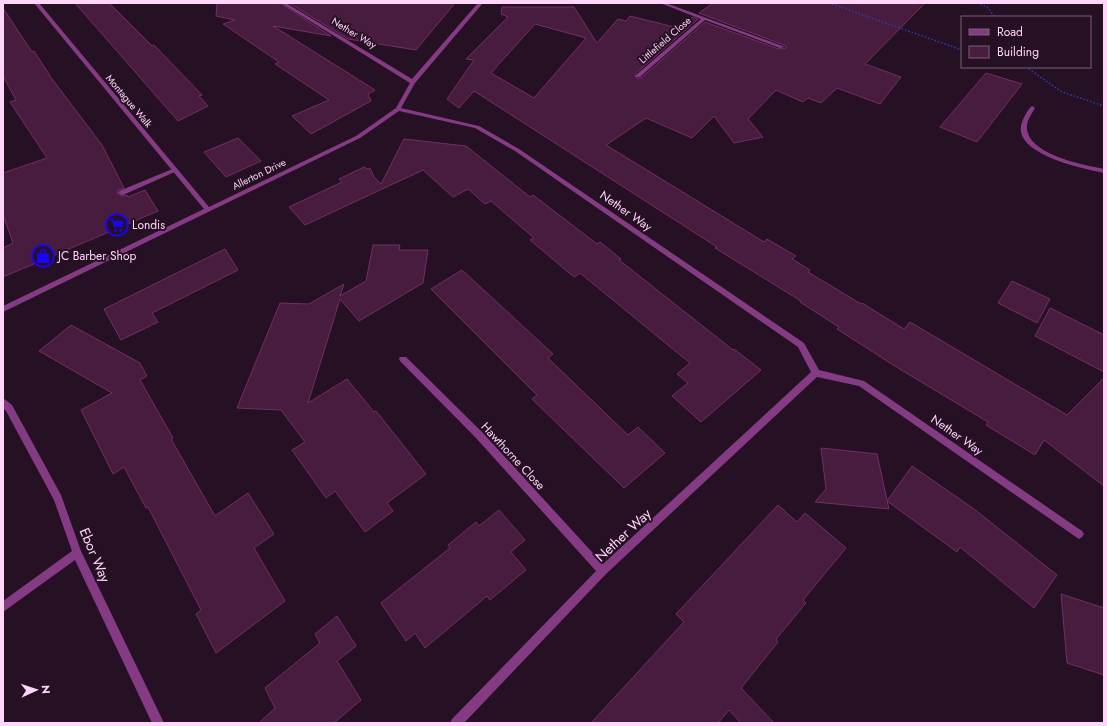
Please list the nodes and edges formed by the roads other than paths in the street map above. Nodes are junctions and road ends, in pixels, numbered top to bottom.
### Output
1 (36, 3) edge
2 (283, 3) edge
3 (481, 3) edge
4 (662, 3) edge
5 (705, 18) junction
6 (782, 47) dead end
7 (638, 76) dead end
8 (413, 82) junction
9 (1032, 108) dead end
10 (398, 109) junction
11 (175, 170) junction
12 (1104, 171) edge
13 (121, 193) dead end
14 (208, 210) junction
15 (3, 309) edge
16 (403, 359) dead end
17 (816, 373) junction
18 (3, 402) edge
19 (1078, 534) dead end
20 (77, 552) junction
21 (603, 571) junction
22 (3, 607) edge
23 (158, 723) edge
24 (456, 723) edge

1 - 11 street, Montague Walk
2 - 8 street, Nether Way
3 - 8 street, Allerton Drive
4 - 5 street, Littlefield Close
5 - 6 street, Littlefield Close
5 - 7 street, Littlefield Close
8 - 10 street, Allerton Drive
9 - 12 street
10 - 14 street, Allerton Drive
10 - 17 street, Nether Way
11 - 13 street
11 - 14 street, Montague Walk
14 - 15 street, Allerton Drive
16 - 21 street, Hawthorne Close
17 - 19 street, Nether Way
17 - 21 street, Nether Way
18 - 20 street, Ebor Way
20 - 22 street
20 - 23 street, Ebor Way
21 - 24 street, Nether Way

